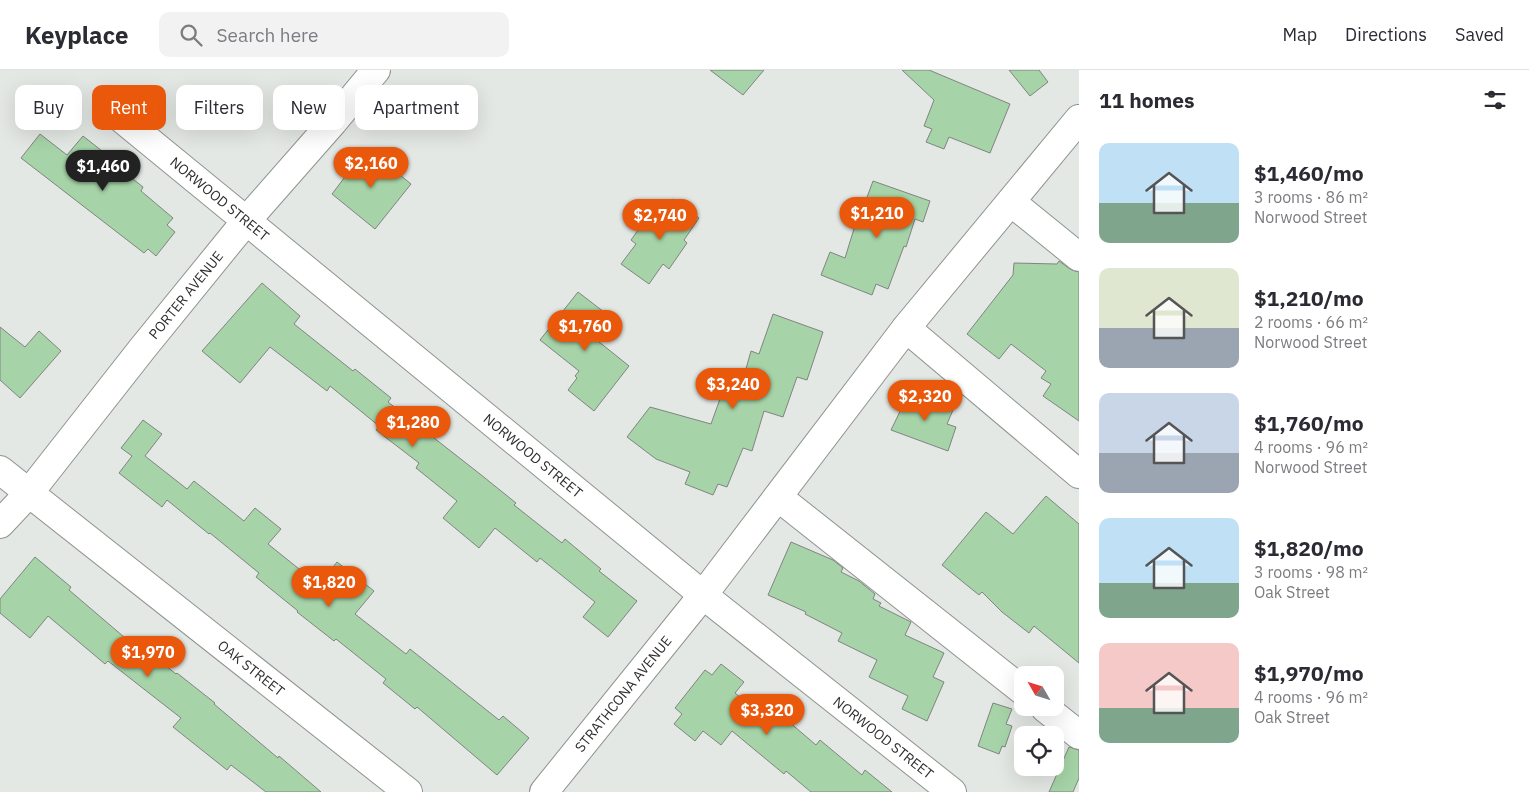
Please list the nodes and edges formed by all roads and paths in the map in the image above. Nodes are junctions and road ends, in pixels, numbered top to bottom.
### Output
1 (376, 70) edge
2 (1079, 119) edge
3 (135, 130) edge
4 (1011, 202) junction
5 (246, 221) junction
6 (1079, 257) edge
7 (906, 328) junction
8 (0, 470) edge
9 (1079, 474) edge
10 (29, 493) junction
11 (778, 497) junction
12 (0, 524) edge
13 (703, 595) junction
14 (1014, 684) edge
15 (1054, 716) edge
16 (1079, 735) edge
17 (408, 792) edge
18 (544, 792) edge
19 (952, 792) edge

1 - 5 street, PORTER AVENUE
2 - 4 street
3 - 5 street, NORWOOD STREET
4 - 6 street
4 - 7 street, STRATHCONA AVENUE
5 - 10 street, PORTER AVENUE
5 - 13 street, NORWOOD STREET
7 - 9 street
7 - 11 street, STRATHCONA AVENUE
8 - 10 street, OAK STREET
10 - 12 street, PORTER AVENUE
10 - 17 street, OAK STREET
11 - 13 street, STRATHCONA AVENUE
11 - 14 street
13 - 18 street, STRATHCONA AVENUE
13 - 19 street, NORWOOD STREET
15 - 16 street

